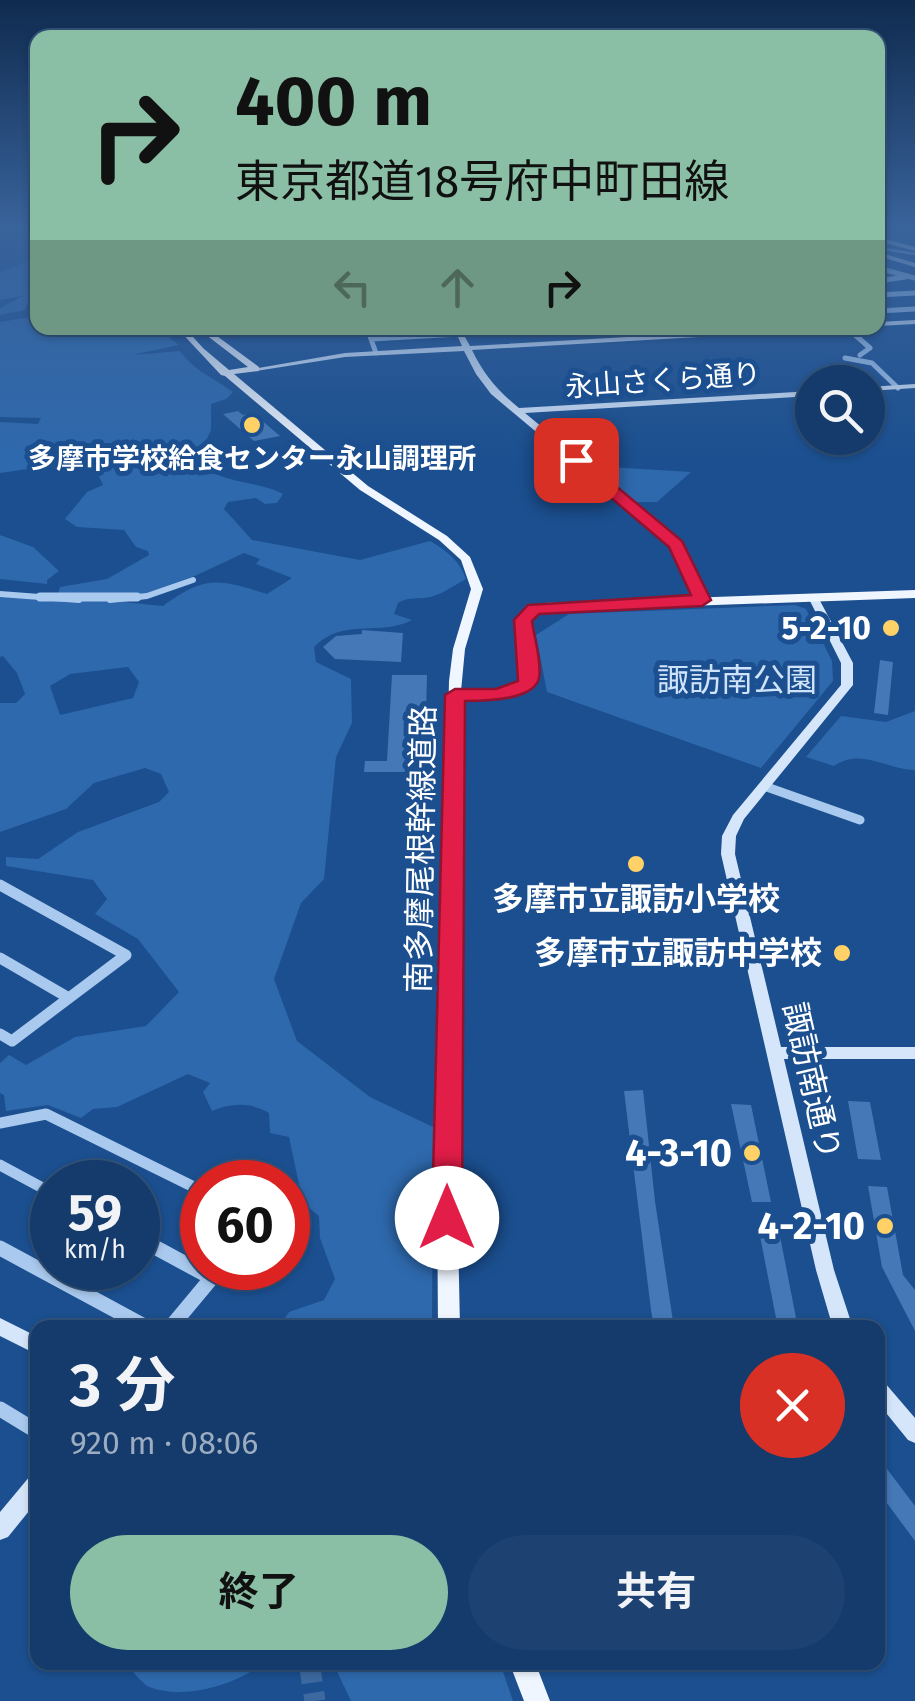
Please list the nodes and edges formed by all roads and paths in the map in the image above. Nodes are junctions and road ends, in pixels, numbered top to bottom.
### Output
1 (915, 308) edge
2 (885, 310) edge
3 (915, 322) edge
4 (885, 324) edge
5 (176, 335) edge
6 (189, 335) edge
7 (210, 335) edge
8 (370, 335) edge
9 (424, 335) edge
10 (461, 335) edge
11 (695, 335) edge
12 (855, 335) edge
13 (415, 336) joint
14 (371, 339) junction
15 (466, 348) junction
16 (376, 353) junction
17 (860, 356) dead end
18 (845, 358) dead end
19 (256, 369) junction
20 (228, 374) junction
21 (915, 386) edge
22 (898, 388) junction
23 (885, 389) edge
24 (795, 394) edge
25 (517, 411) junction
26 (194, 580) dead end
27 (0, 594) edge
28 (915, 594) edge
29 (813, 597) junction
30 (702, 600) junction
31 (455, 695) junction
32 (764, 786) junction
33 (860, 820) dead end
34 (0, 885) edge
35 (0, 958) edge
36 (69, 998) junction
37 (0, 1034) edge
38 (774, 1052) junction
39 (915, 1052) edge
40 (0, 1123) edge
41 (0, 1165) edge
42 (180, 1180) edge
43 (30, 1181) edge
44 (3, 1255) edge
45 (202, 1290) edge
46 (132, 1320) edge
47 (177, 1320) edge
48 (449, 1320) edge
49 (841, 1320) edge
50 (0, 1326) edge
51 (30, 1343) edge
52 (885, 1397) edge
53 (0, 1409) edge
54 (30, 1427) edge
55 (915, 1433) edge
56 (30, 1493) edge
57 (0, 1528) edge
58 (525, 1670) edge
59 (536, 1701) edge

1 - 2 street
3 - 4 street
5 - 20 main road, 南多摩尾根幹線道路
6 - 20 main road, 南多摩尾根幹線道路
7 - 19 main road
8 - 14 street
9 - 13 street
10 - 15 street
11 - 15 street
12 - 17 street
13 - 14 street
14 - 16 street
15 - 16 street
15 - 25 street
16 - 19 street
18 - 22 street
19 - 20 main road
20 - 31 main road, 南多摩尾根幹線道路
21 - 22 street
22 - 23 street
24 - 25 street, 永山さくら通り
25 - 30 street
26 - 27 street
28 - 29 main road
29 - 30 main road
29 - 32 street, 諏訪南通り
30 - 31 main road
31 - 48 main road, 南多摩尾根幹線道路
32 - 33 street
32 - 38 street, 諏訪南通り
34 - 36 street
35 - 36 street
36 - 37 street
38 - 39 street
38 - 49 street, 諏訪南通り
40 - 42 street
41 - 43 street
44 - 46 street
45 - 47 street
50 - 51 street
52 - 55 street
53 - 54 street
56 - 57 street
58 - 59 main road

